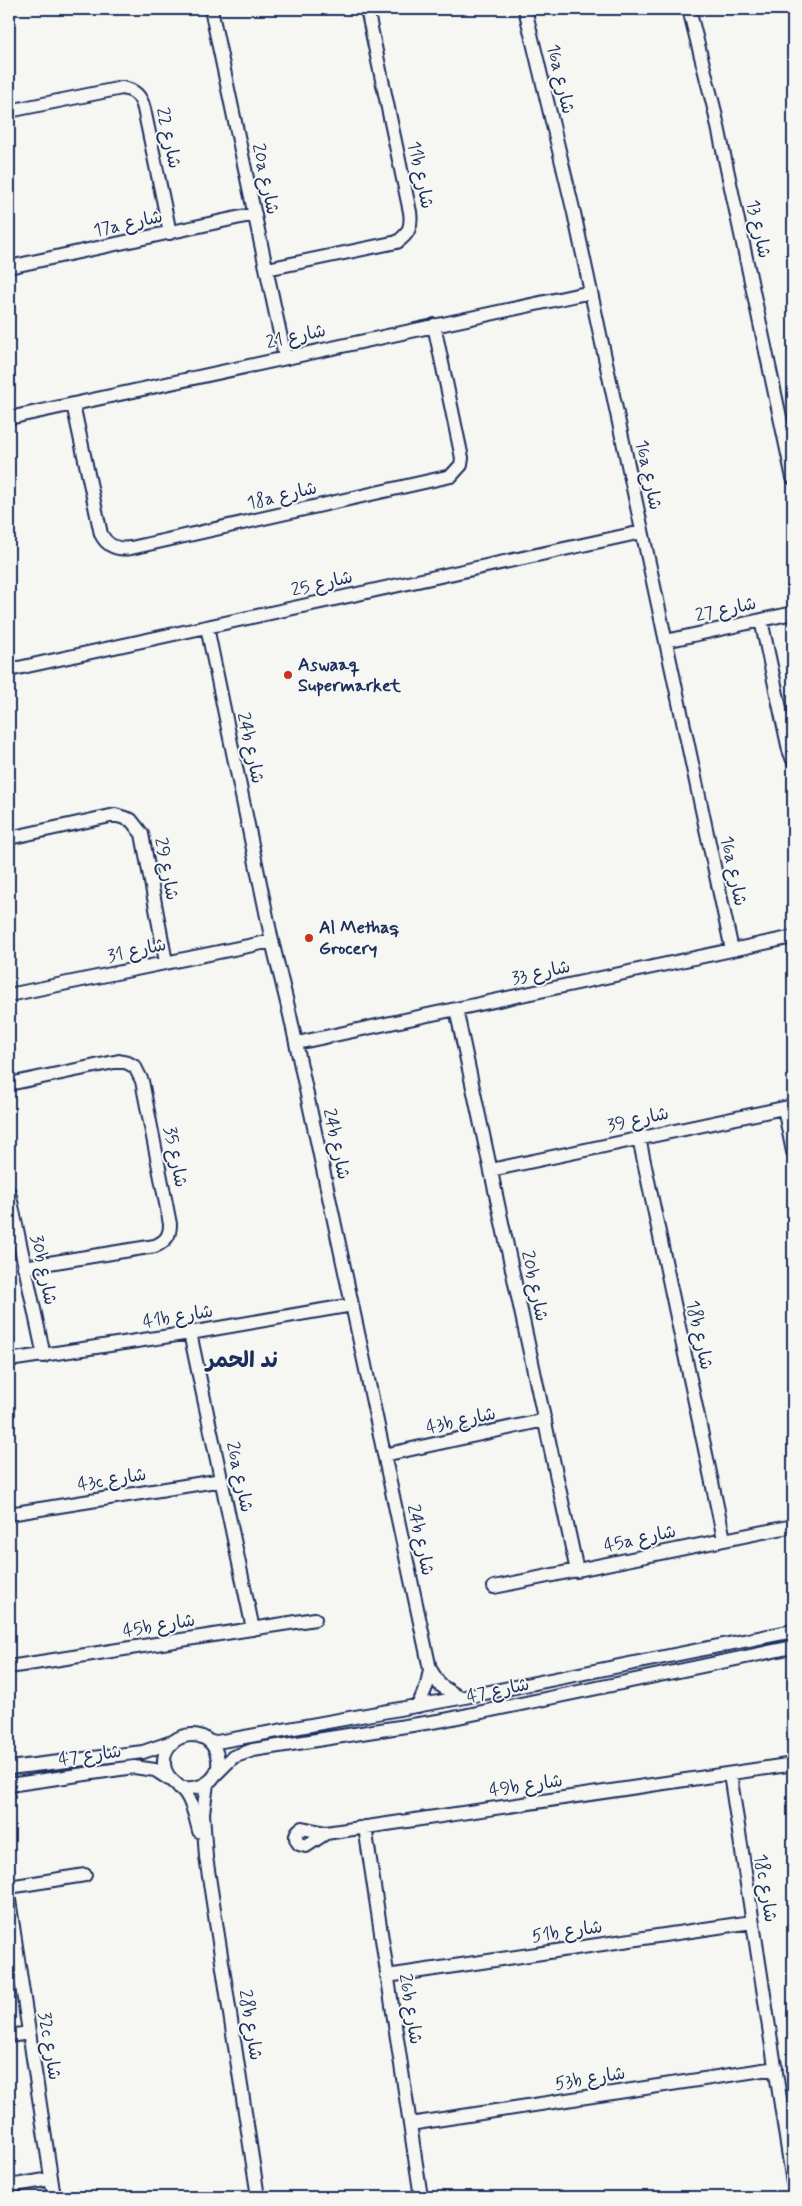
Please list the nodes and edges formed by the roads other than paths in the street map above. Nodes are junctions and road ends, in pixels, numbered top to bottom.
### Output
1 (211, 9) edge
2 (367, 9) edge
3 (525, 9) edge
4 (689, 9) edge
5 (9, 111) edge
6 (255, 214) junction
7 (170, 233) junction
8 (9, 267) edge
9 (266, 269) junction
10 (591, 292) junction
11 (434, 325) junction
12 (285, 357) junction
13 (73, 404) junction
14 (9, 418) edge
15 (791, 456) edge
16 (793, 478) edge
17 (642, 532) junction
18 (793, 613) edge
19 (761, 620) junction
20 (208, 627) junction
21 (666, 640) junction
22 (9, 670) edge
23 (793, 760) edge
24 (9, 838) edge
25 (793, 937) edge
26 (272, 941) junction
27 (732, 950) junction
28 (166, 962) junction
29 (9, 995) edge
30 (456, 1010) junction
31 (296, 1043) junction
32 (9, 1084) edge
33 (789, 1107) edge
34 (639, 1138) junction
35 (793, 1152) edge
36 (491, 1170) junction
37 (9, 1192) edge
38 (24, 1267) junction
39 (352, 1305) junction
40 (190, 1333) junction
41 (44, 1356) junction
42 (9, 1360) edge
43 (545, 1420) junction
44 (384, 1455) junction
45 (222, 1480) junction
46 (9, 1514) edge
47 (793, 1526) edge
48 (724, 1540) junction
49 (577, 1570) junction
50 (494, 1588) dead end
51 (315, 1620) dead end
52 (253, 1629) junction
53 (793, 1631) edge
54 (793, 1647) edge
55 (9, 1667) edge
56 (430, 1668) junction
57 (460, 1698) junction
58 (418, 1706) junction
59 (172, 1742) junction
60 (211, 1743) junction
61 (787, 1765) dead end
62 (9, 1768) edge
63 (216, 1774) junction
64 (730, 1774) junction
65 (176, 1784) junction
66 (207, 1784) junction
67 (9, 1785) edge
68 (365, 1827) junction
69 (326, 1833) dead end
70 (206, 1857) junction
71 (85, 1875) dead end
72 (9, 1887) edge
73 (9, 1900) edge
74 (752, 1922) junction
75 (387, 1976) junction
76 (29, 2033) junction
77 (9, 2036) edge
78 (776, 2068) junction
79 (410, 2124) junction
80 (51, 2179) junction
81 (793, 2183) edge
82 (9, 2186) edge
83 (54, 2197) edge
84 (258, 2197) edge
85 (421, 2197) edge

1 - 6 street, 20a شارع
2 - 9 street, 11b شارع
3 - 10 street, 16a شارع
4 - 15 street, شارع 13
5 - 7 street, شارع 22
6 - 7 street, 17a شارع
6 - 9 street, 20a شارع
7 - 8 street, 17a شارع
9 - 12 street, 20a شارع
10 - 11 street, شارع 21
10 - 17 street, 16a شارع
11 - 12 street, شارع 21
11 - 13 street, 18a شارع
12 - 13 street, شارع 21
13 - 14 street, شارع 21
15 - 16 street, شارع 13
17 - 20 street, شارع 25
17 - 21 street, 16a شارع
18 - 19 street, شارع 27
19 - 21 street, شارع 27
19 - 23 street
20 - 22 street, شارع 25
20 - 26 street, 24b شارع
21 - 27 street, 16a شارع
24 - 28 street, شارع 29
25 - 27 street, شارع 33
26 - 28 street, شارع 31
26 - 31 street, 24b شارع
27 - 30 street, شارع 33
28 - 29 street, شارع 31
30 - 31 street, شارع 33
30 - 36 street, 20b شارع
31 - 39 street, 24b شارع
32 - 38 street, شارع 35
33 - 34 street, شارع 39
33 - 35 street
34 - 36 street, شارع 39
34 - 48 street, 18b شارع
36 - 43 street, 20b شارع
37 - 38 street, 30b شارع
38 - 41 street, 30b شارع
39 - 40 street, 41b شارع
39 - 44 street, 24b شارع
40 - 41 street, 41b شارع
40 - 45 street, 26a شارع
41 - 42 street, 41b شارع
43 - 44 street, 43b شارع
43 - 49 street, 20b شارع
44 - 56 street, 24b شارع
45 - 46 street, 43c شارع
45 - 52 street, 26a شارع
47 - 48 street, 45a شارع
48 - 49 street, 45a شارع
49 - 50 street, 45a شارع
51 - 52 street, 45b شارع
52 - 55 street, 45b شارع
53 - 57 street, شارع 47
54 - 63 street, شارع 47
56 - 57 street, 24b شارع
56 - 58 street, 24b شارع
57 - 58 street, شارع 47
58 - 60 street, شارع 47
59 - 60 street
59 - 62 street, شارع 47
59 - 65 street
60 - 63 street
61 - 64 street
63 - 66 street
64 - 68 street, 49b شارع
64 - 74 street, 18c شارع
65 - 66 street
65 - 67 street, شارع 47
65 - 70 street, 28b شارع
66 - 70 street, 28b شارع
68 - 69 street, 49b شارع
68 - 75 street, 26b شارع
70 - 84 street, 28b شارع
71 - 72 street
73 - 76 street, 32c شارع
74 - 75 street, 51b شارع
74 - 78 street, 18c شارع
75 - 79 street, 26b شارع
76 - 77 street
76 - 80 street, 32c شارع
78 - 79 street, 53b شارع
78 - 81 street, 18c شارع
79 - 85 street, 26b شارع
80 - 82 street
80 - 83 street, 32c شارع

